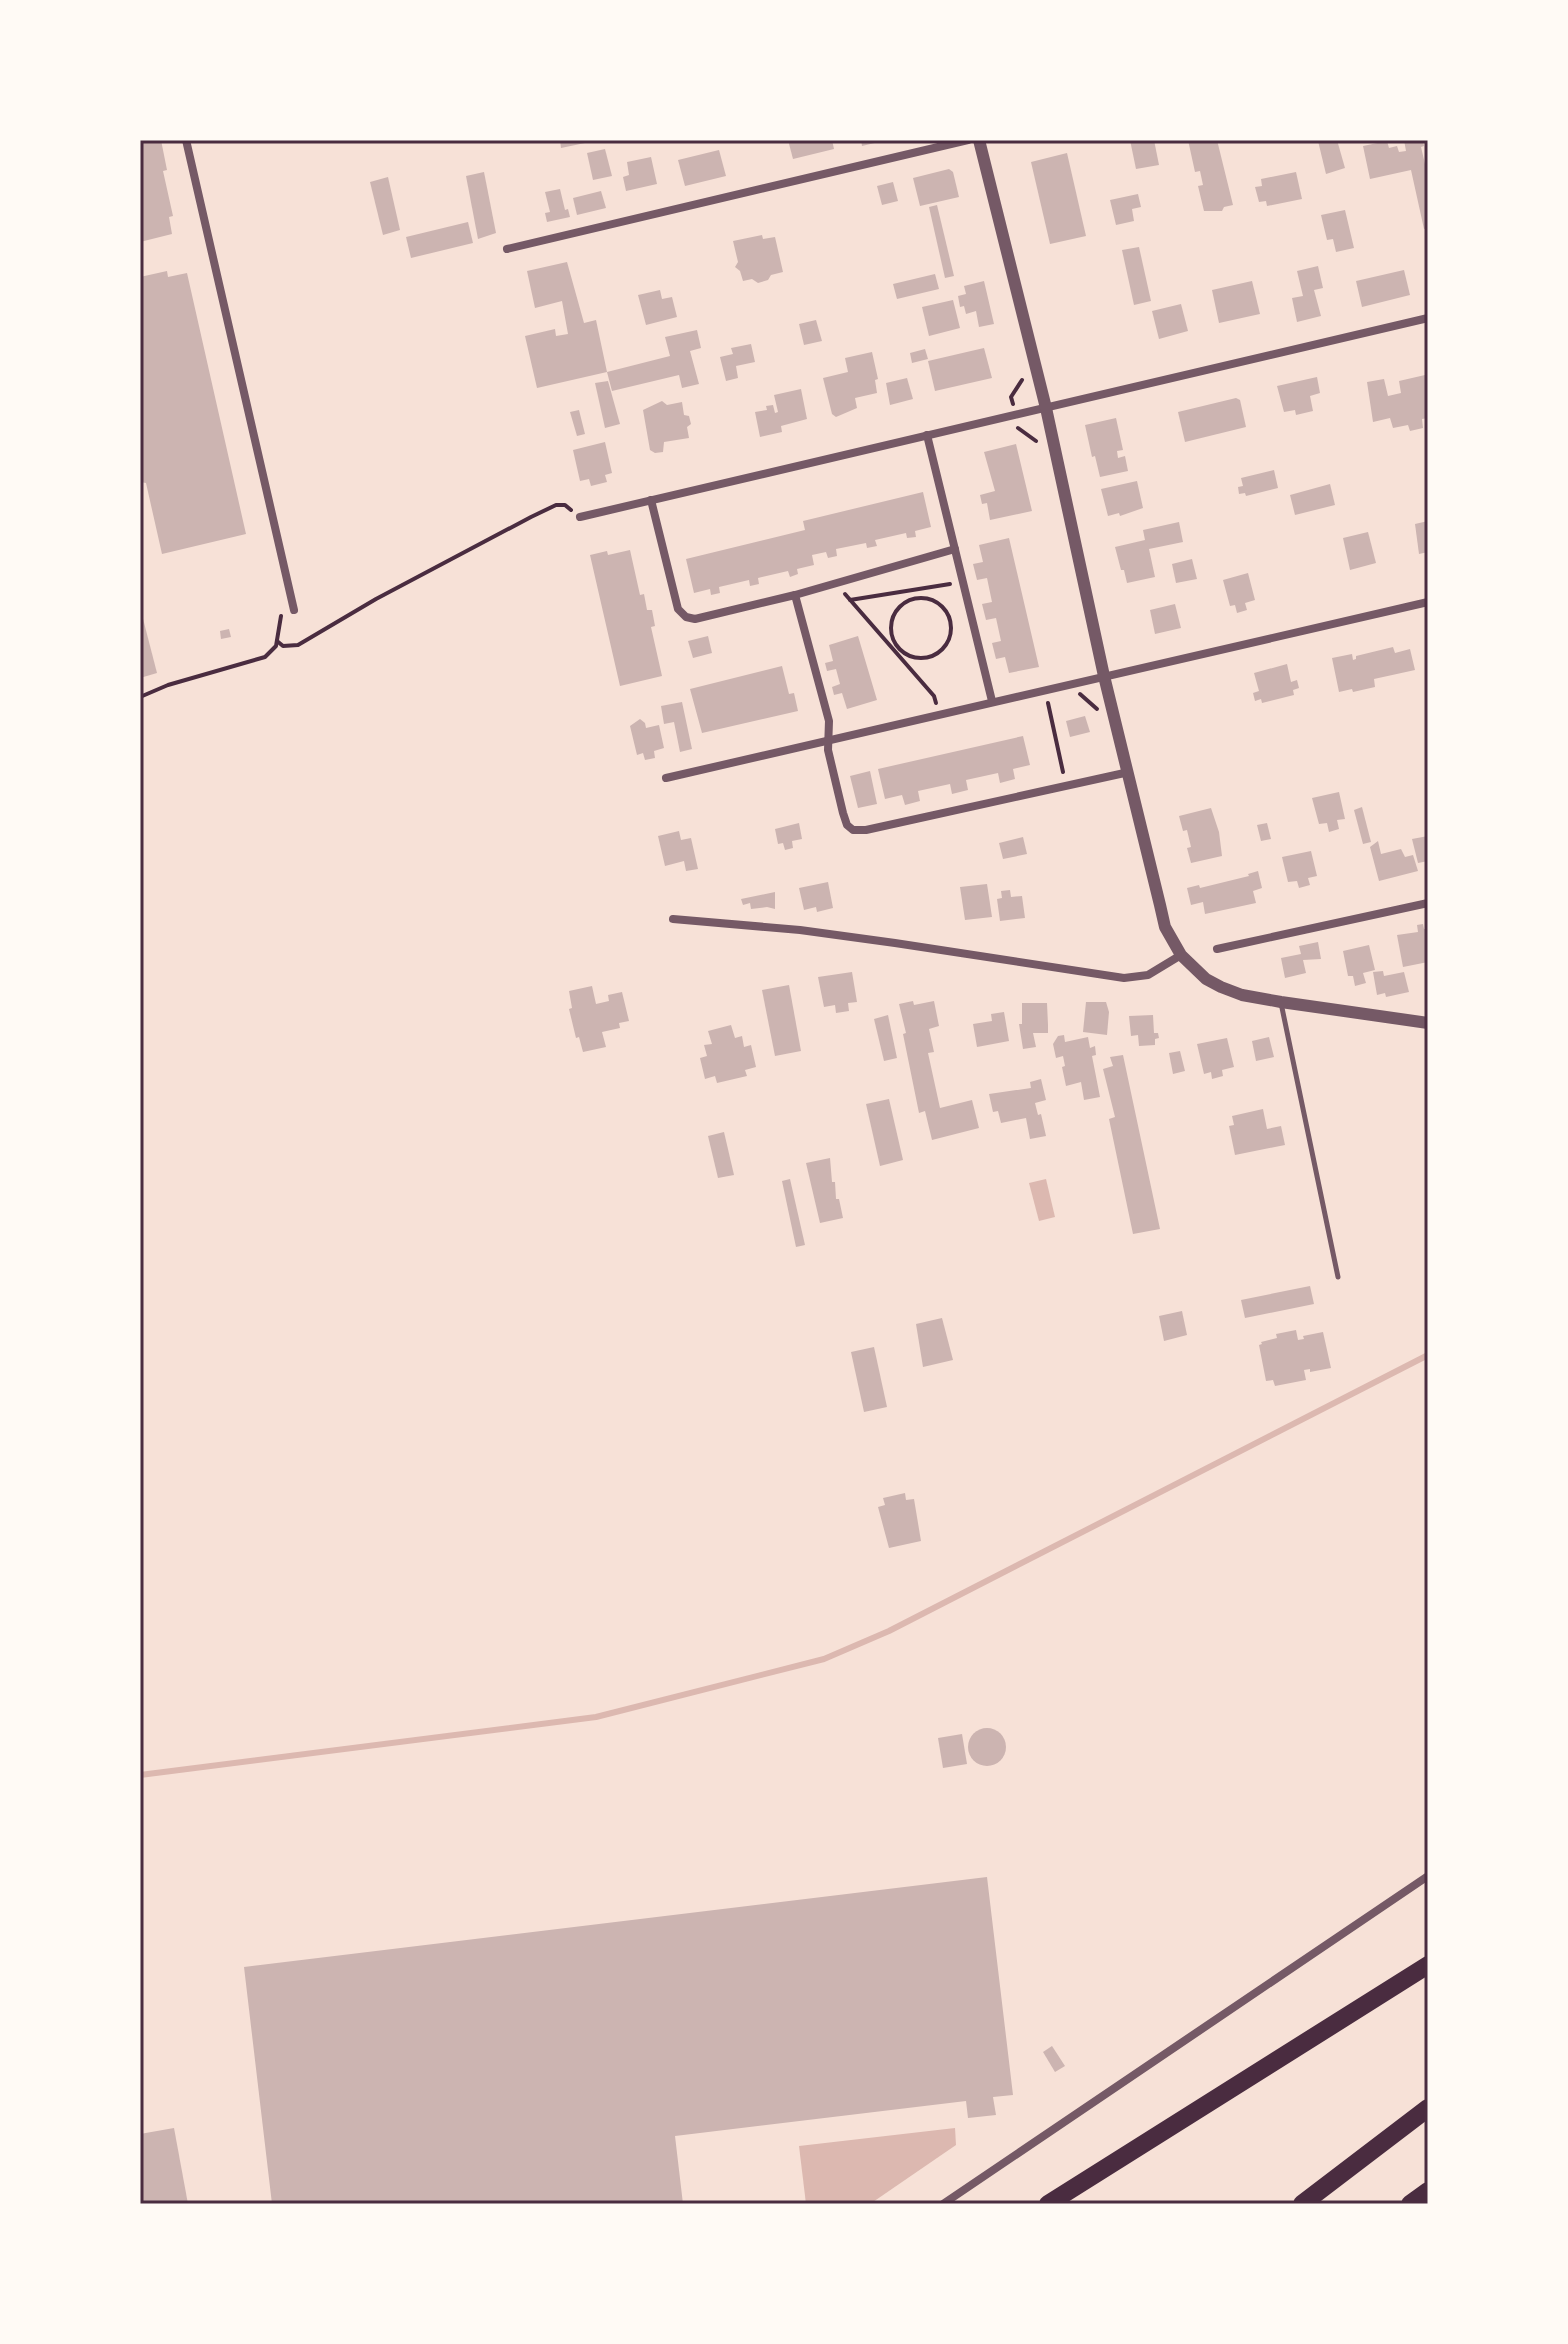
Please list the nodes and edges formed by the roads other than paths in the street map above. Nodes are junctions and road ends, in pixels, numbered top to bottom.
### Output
1 (186, 140) edge
2 (968, 140) edge
3 (979, 140) edge
4 (507, 249) dead end
5 (1428, 318) edge
6 (1046, 408) junction
7 (927, 435) junction
8 (651, 500) junction
9 (580, 517) road end
10 (955, 549) junction
11 (795, 595) junction
12 (1428, 602) edge
13 (294, 610) dead end
14 (1104, 676) junction
15 (992, 701) junction
16 (830, 739) junction
17 (1129, 772) junction
18 (666, 778) dead end
19 (1428, 903) edge
20 (673, 919) dead end
21 (1217, 949) dead end
22 (1181, 955) junction
23 (1281, 1002) junction
24 (1428, 1023) edge
25 (1338, 1277) dead end
26 (1428, 1876) edge
27 (1428, 1965) edge
28 (1428, 2108) edge
29 (1428, 2191) edge
30 (943, 2204) edge
31 (1048, 2204) edge
32 (1302, 2204) edge
33 (1410, 2204) edge

1 - 13 street
2 - 4 street
3 - 6 street
5 - 6 street
6 - 7 street
6 - 14 street
7 - 8 street
7 - 10 street
8 - 9 street
8 - 11 street
10 - 11 street
10 - 15 street
11 - 16 street
12 - 14 street
14 - 15 street
14 - 17 street
15 - 16 street
16 - 17 street
16 - 18 street
17 - 22 street
19 - 21 street
20 - 22 street
22 - 23 street
23 - 24 street
23 - 25 lane
26 - 30 street
27 - 31 highway
28 - 32 highway
29 - 33 highway

